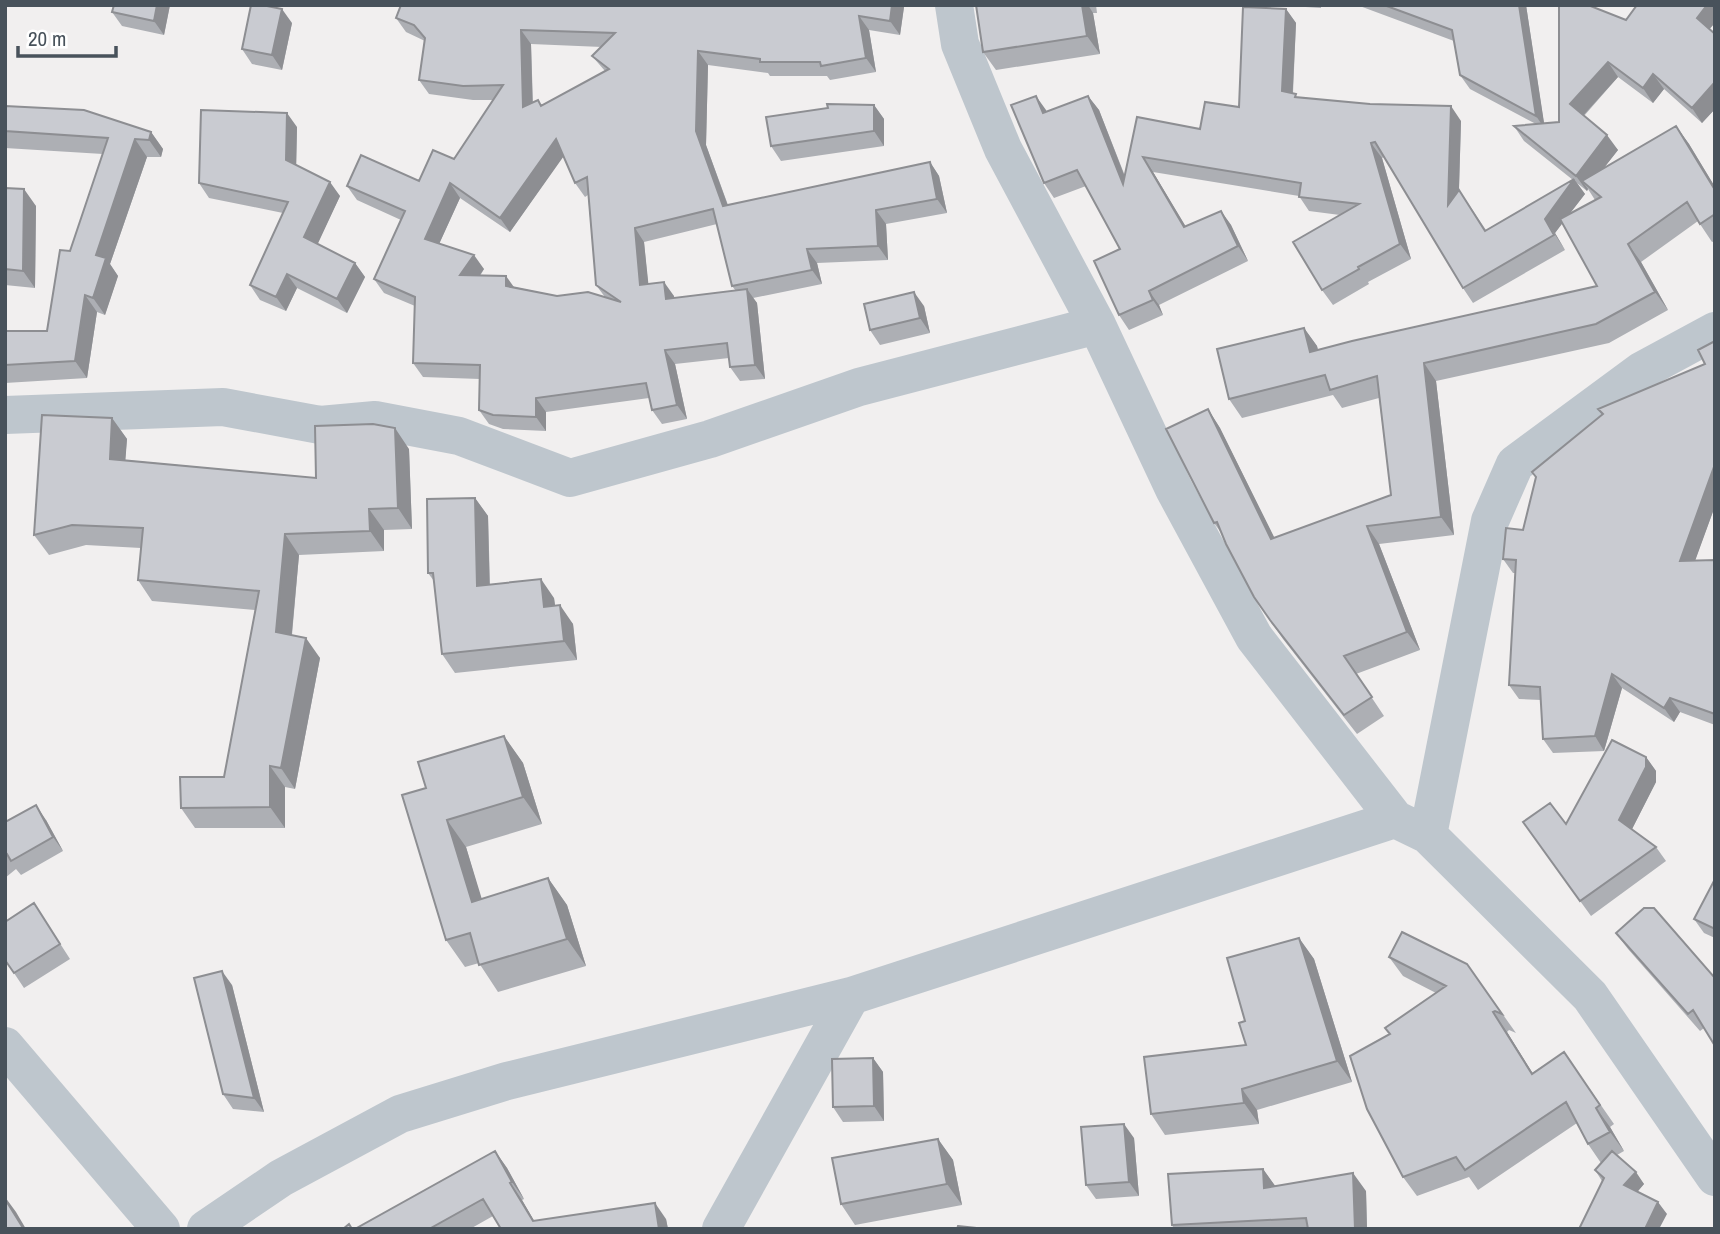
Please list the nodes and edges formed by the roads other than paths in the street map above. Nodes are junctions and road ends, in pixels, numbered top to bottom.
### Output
1 (954, 5) edge
2 (1097, 325) junction
3 (1715, 331) edge
4 (5, 415) edge
5 (1411, 827) junction
6 (851, 996) junction
7 (5, 1046) edge
8 (1715, 1177) edge
9 (162, 1229) edge
10 (206, 1229) edge
11 (721, 1229) edge

1 - 2 street
2 - 4 street
2 - 5 street
3 - 5 street
5 - 6 street
5 - 8 street
6 - 10 street
6 - 11 street
7 - 9 street

